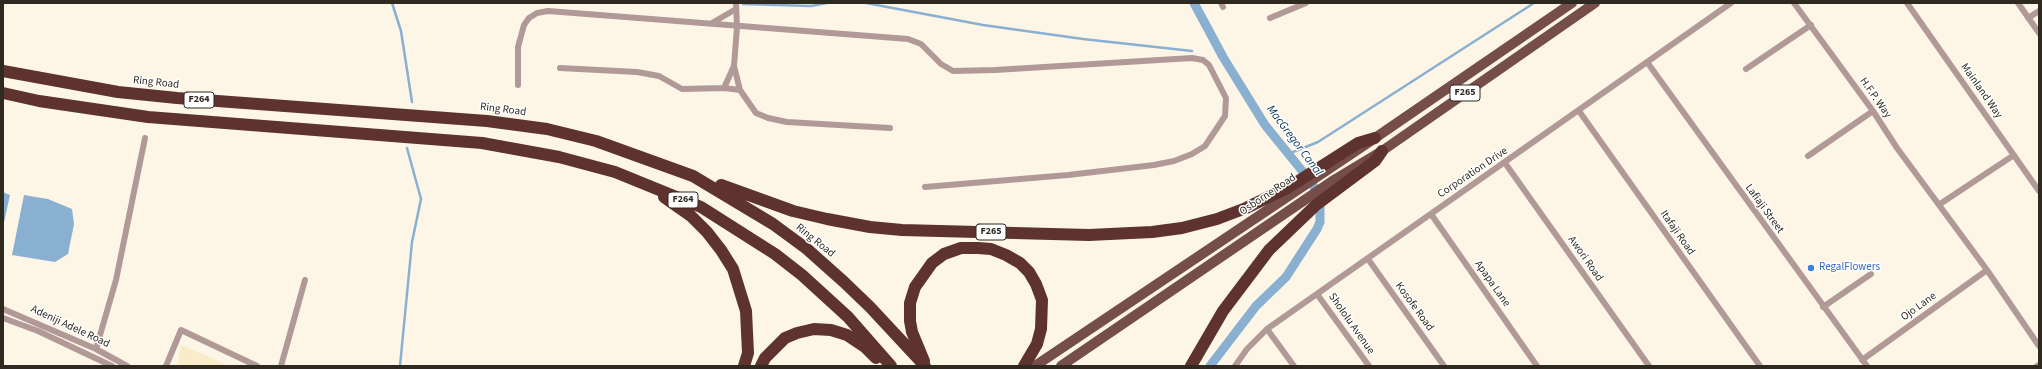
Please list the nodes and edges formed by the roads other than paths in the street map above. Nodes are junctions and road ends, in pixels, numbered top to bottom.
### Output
1 (1306, 3) edge
2 (1572, 3) edge
3 (1596, 3) edge
4 (1731, 3) edge
5 (1794, 3) edge
6 (1907, 3) edge
7 (2018, 3) edge
8 (736, 6) edge
9 (2039, 11) edge
10 (1270, 18) dead end
11 (2028, 18) junction
12 (712, 23) junction
13 (1811, 25) junction
14 (737, 27) junction
15 (2039, 33) edge
16 (1647, 62) junction
17 (734, 66) junction
18 (560, 68) dead end
19 (1746, 69) dead end
20 (3, 71) edge
21 (518, 85) dead end
22 (724, 88) junction
23 (740, 90) junction
24 (3, 93) edge
25 (1579, 111) junction
26 (1873, 111) junction
27 (890, 128) dead end
28 (145, 138) dead end
29 (1375, 138) joint
30 (1382, 151) joint
31 (2014, 155) junction
32 (1808, 156) dead end
33 (1505, 163) junction
34 (693, 176) junction
35 (644, 182) junction
36 (925, 187) dead end
37 (1291, 189) junction
38 (2039, 191) edge
39 (1940, 204) junction
40 (1304, 208) junction
41 (1431, 214) junction
42 (1368, 259) junction
43 (1987, 270) junction
44 (1871, 274) dead end
45 (306, 280) dead end
46 (1317, 294) junction
47 (1822, 307) junction
48 (3, 309) edge
49 (3, 318) edge
50 (1267, 329) junction
51 (2039, 346) edge
52 (96, 349) junction
53 (1862, 360) junction
54 (112, 366) edge
55 (127, 366) edge
56 (166, 366) edge
57 (257, 366) edge
58 (281, 366) edge
59 (744, 366) edge
60 (760, 366) edge
61 (883, 366) edge
62 (891, 366) edge
63 (926, 366) edge
64 (1024, 366) edge
65 (1035, 366) edge
66 (1061, 366) edge
67 (1191, 366) edge
68 (1235, 366) edge
69 (1294, 366) edge
70 (1369, 366) edge
71 (1444, 366) edge
72 (1537, 366) edge
73 (1649, 366) edge
74 (1760, 366) edge
75 (1867, 366) edge

1 - 10 street
2 - 29 main road, F265
3 - 30 main road, F265
4 - 16 street, Corporation Drive
5 - 13 street, H.F.P. Way
6 - 31 street, Mainland Way
7 - 11 street
8 - 12 street
8 - 14 street
9 - 11 street
11 - 15 street
12 - 14 street
12 - 21 street
13 - 19 street
13 - 26 street, H.F.P. Way
14 - 17 street
14 - 36 street
16 - 25 street, Corporation Drive
16 - 47 street, Lafiaji Street
17 - 22 street
17 - 23 street
18 - 22 street
20 - 34 highway, Ring Road / F264
22 - 23 street
23 - 27 street
24 - 35 highway, F264
25 - 33 street, Corporation Drive
25 - 74 street, Itafaji Road
26 - 32 street
26 - 39 street, H.F.P. Way
28 - 52 street
29 - 37 highway, F265
30 - 40 highway
31 - 38 street, Mainland Way
31 - 39 street
33 - 41 street, Corporation Drive
33 - 73 street, Awori Road
34 - 37 highway, F265
34 - 63 highway, Ring Road / F264
35 - 59 highway
35 - 62 highway, F264
37 - 65 main road, Osborne Road
39 - 43 street, H.F.P. Way
40 - 66 main road
40 - 67 highway
41 - 42 street, Corporation Drive
41 - 72 street, Apapa Lane
42 - 46 street, Corporation Drive
42 - 71 street, Kosofe Road
43 - 51 street, H.F.P. Way
43 - 53 street, Ojo Lane
44 - 47 street
45 - 58 street
46 - 50 street, Corporation Drive
46 - 70 street, Shololu Avenue
47 - 53 street, Lafiaji Street
48 - 52 street, Adeniji Adele Road
49 - 54 street, Adeniji Adele Road
50 - 68 street, Corporation Drive
50 - 69 street
52 - 55 street, Adeniji Adele Road
53 - 75 street, Lafiaji Street
56 - 57 street
60 - 61 highway
63 - 64 highway

